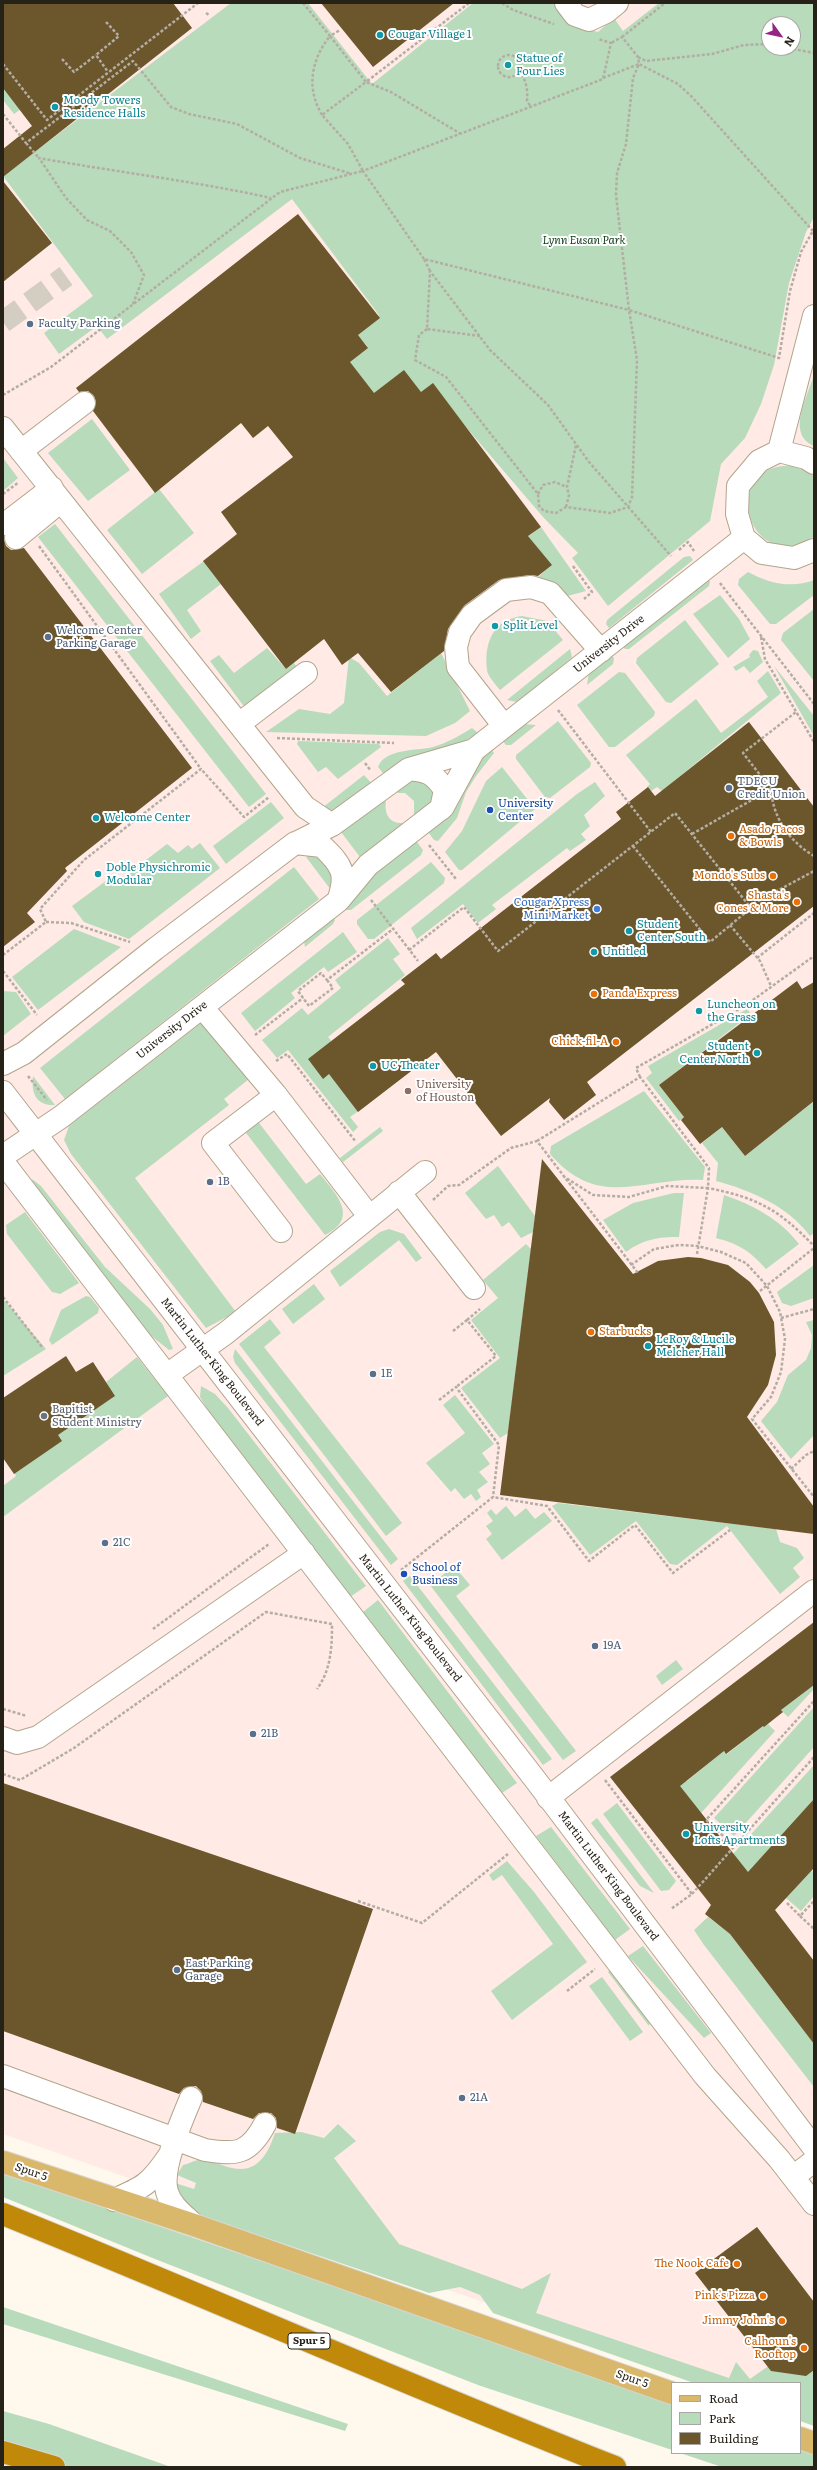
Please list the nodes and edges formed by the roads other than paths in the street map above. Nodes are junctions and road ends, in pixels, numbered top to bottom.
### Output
1 (566, 3) edge
2 (617, 3) edge
3 (814, 316) edge
4 (84, 403) dead end
5 (3, 428) edge
6 (21, 451) junction
7 (779, 452) junction
8 (814, 463) edge
9 (56, 495) junction
10 (11, 531) dead end
11 (744, 538) junction
12 (814, 550) edge
13 (600, 651) junction
14 (306, 673) dead end
15 (239, 724) junction
16 (504, 726) junction
17 (474, 750) junction
18 (409, 769) junction
19 (443, 807) junction
20 (332, 825) junction
21 (295, 843) junction
22 (338, 901) junction
23 (202, 1007) junction
24 (3, 1064) edge
25 (3, 1092) edge
26 (276, 1095) junction
27 (36, 1135) junction
28 (3, 1156) edge
29 (3, 1162) edge
30 (425, 1172) dead end
31 (399, 1192) junction
32 (369, 1216) junction
33 (281, 1231) dead end
34 (474, 1288) dead end
35 (202, 1350) junction
36 (167, 1374) junction
37 (304, 1553) junction
38 (814, 1591) edge
39 (3, 1738) edge
40 (548, 1798) junction
41 (3, 2076) edge
42 (191, 2098) dead end
43 (265, 2124) dead end
44 (172, 2148) junction
45 (814, 2148) edge
46 (814, 2161) edge
47 (3, 2162) edge
48 (793, 2177) junction
49 (114, 2200) junction
50 (814, 2204) edge
51 (3, 2214) edge
52 (194, 2225) junction
53 (671, 2393) edge
54 (801, 2438) edge
55 (814, 2443) edge
56 (3, 2452) edge
57 (54, 2467) edge
58 (614, 2467) edge

1 - 2 street
3 - 7 street
4 - 6 street
5 - 6 street
6 - 9 street
7 - 8 street
7 - 11 street
9 - 10 street
9 - 15 street
11 - 12 street
11 - 13 street, University Drive
13 - 16 street, University Drive
13 - 16 street
14 - 15 street
15 - 20 street
16 - 17 street, University Drive
17 - 18 street, University Drive
17 - 19 street, University Drive
18 - 19 street
18 - 20 street, University Drive
19 - 22 street, University Drive
20 - 21 street, University Drive
21 - 22 street
21 - 24 street, University Drive
22 - 23 street, University Drive
23 - 26 street
23 - 27 street, University Drive
25 - 27 street, Martin Luther King Boulevard
26 - 32 street
26 - 33 street
27 - 28 street, University Drive
27 - 35 street, Martin Luther King Boulevard
29 - 36 street
30 - 31 street
31 - 32 street
31 - 34 street
32 - 35 street
35 - 36 street
35 - 40 street, Martin Luther King Boulevard
36 - 37 street
37 - 39 street
37 - 48 street
38 - 40 street
40 - 45 street, Martin Luther King Boulevard
41 - 44 street
42 - 44 street
43 - 44 street
44 - 49 street
44 - 52 street
46 - 48 street
47 - 49 main road, Spur 5
48 - 50 street
49 - 52 main road, Spur 5
51 - 58 highway, Spur 5
52 - 53 main road, Spur 5
54 - 55 main road
56 - 57 highway

